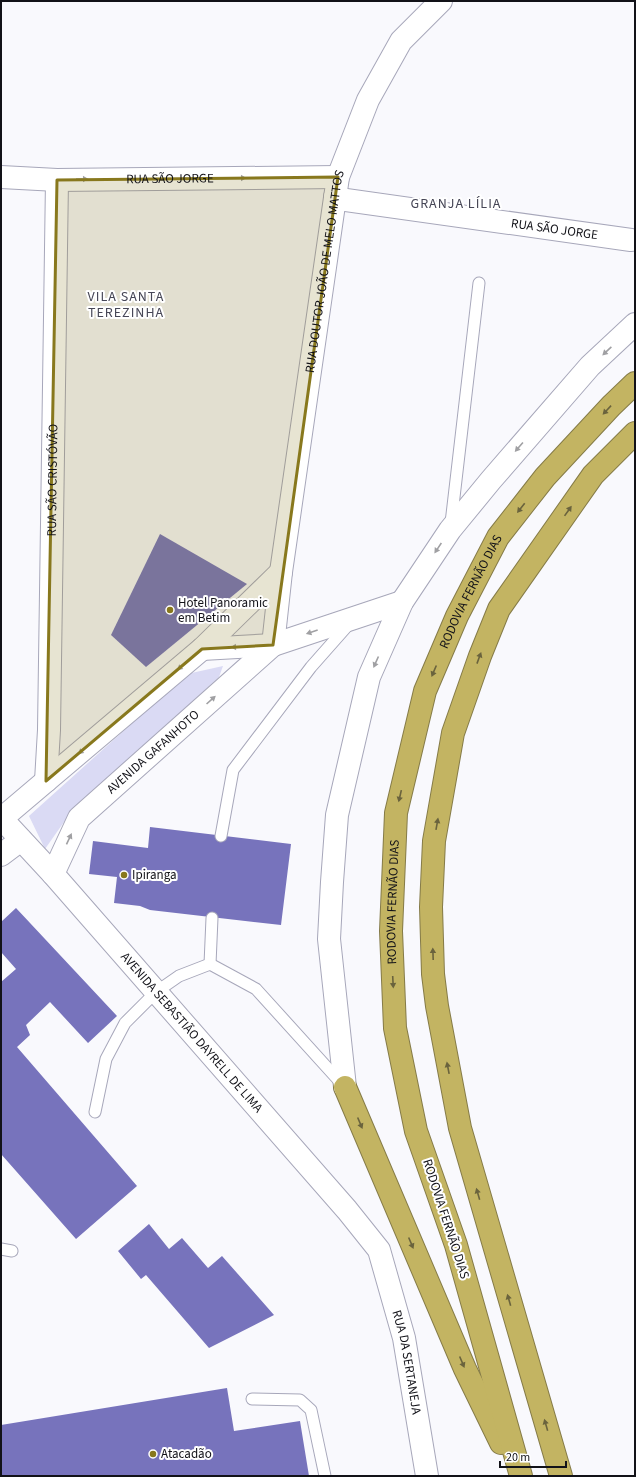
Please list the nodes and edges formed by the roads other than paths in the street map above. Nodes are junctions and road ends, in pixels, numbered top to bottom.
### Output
1 (441, 1) edge
2 (1, 177) edge
3 (57, 180) junction
4 (337, 187) junction
5 (631, 240) dead end
6 (479, 283) dead end
7 (635, 324) edge
8 (635, 384) edge
9 (635, 433) edge
10 (450, 530) junction
11 (281, 572) junction
12 (402, 602) junction
13 (355, 618) junction
14 (273, 645) junction
15 (202, 650) junction
16 (46, 781) junction
17 (1, 819) edge
18 (221, 836) dead end
19 (21, 840) junction
20 (1, 855) edge
21 (53, 874) junction
22 (212, 918) dead end
23 (210, 964) junction
24 (156, 992) junction
25 (345, 1087) junction
26 (95, 1112) dead end
27 (380, 1250) joint
28 (252, 1399) dead end
29 (325, 1476) edge
30 (427, 1476) edge
31 (517, 1476) edge
32 (521, 1476) edge
33 (561, 1476) edge

1 - 4 street, RUA DOUTOR JOÃO DE MELO MATTOS
2 - 3 street, RUA SÃO JORGE
3 -> 4 street, RUA SÃO JORGE
3 - 16 street, RUA SÃO CRISTÓVÃO
4 - 5 street, RUA SÃO JORGE
4 - 11 street, RUA DOUTOR JOÃO DE MELO MATTOS
6 - 10 lane
7 -> 10 street
8 -> 32 highway, RODOVIA FERNÃO DIAS
33 -> 9 highway
10 -> 12 street
11 - 14 street, RUA DOUTOR JOÃO DE MELO MATTOS
11 - 15 street
12 - 13 street, AVENIDA GAFANHOTO
12 -> 25 street
13 -> 14 street, AVENIDA GAFANHOTO
13 - 18 lane
14 -> 15 street, AVENIDA GAFANHOTO
21 -> 14 street, AVENIDA GAFANHOTO
15 -> 16 street
16 - 17 street
17 - 19 street, AVENIDA SEBASTIÃO DAYRELL DE LIMA
19 - 20 street
19 - 21 street, AVENIDA SEBASTIÃO DAYRELL DE LIMA
21 - 24 street, AVENIDA SEBASTIÃO DAYRELL DE LIMA
22 - 23 lane
23 - 24 lane
23 - 25 lane
24 - 26 lane
24 - 27 street, AVENIDA SEBASTIÃO DAYRELL DE LIMA
25 -> 31 highway
27 - 30 street, RUA DA SERTANEJA
28 - 29 lane

